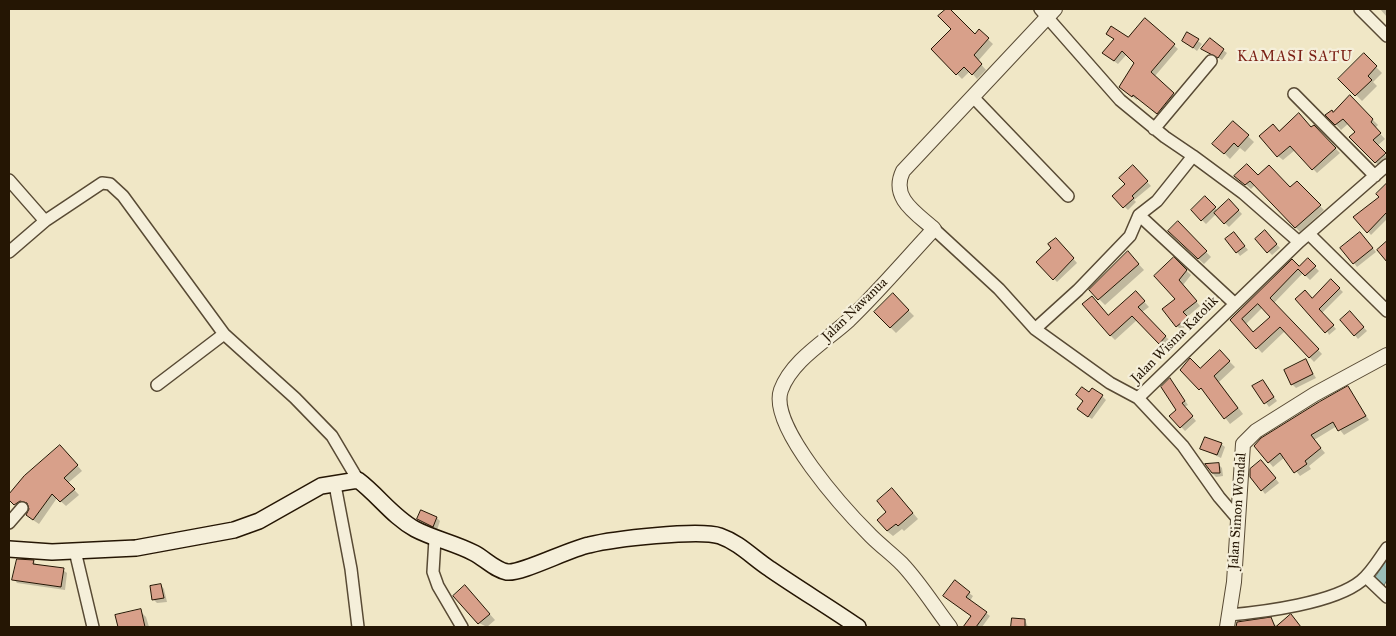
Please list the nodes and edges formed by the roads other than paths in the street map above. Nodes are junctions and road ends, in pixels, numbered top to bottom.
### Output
1 (1360, 9) edge
2 (1047, 12) edge
3 (1387, 36) edge
4 (1211, 61) dead end
5 (1294, 94) dead end
6 (973, 97) junction
7 (1154, 129) junction
8 (1193, 156) junction
9 (1387, 165) edge
10 (1375, 176) junction
11 (9, 180) edge
12 (1068, 196) dead end
13 (1139, 216) junction
14 (45, 221) junction
15 (934, 229) junction
16 (1304, 238) junction
17 (9, 252) edge
18 (1234, 302) junction
19 (1387, 311) edge
20 (1035, 328) junction
21 (224, 334) junction
22 (1387, 355) edge
23 (157, 385) dead end
24 (1138, 398) junction
25 (358, 480) junction
26 (335, 485) junction
27 (22, 508) dead end
28 (1237, 518) junction
29 (9, 523) edge
30 (435, 538) junction
31 (9, 548) edge
32 (1387, 548) edge
33 (75, 552) junction
34 (1366, 577) junction
35 (1387, 596) edge
36 (1228, 621) edge
37 (853, 624) edge
38 (93, 627) edge
39 (358, 627) edge
40 (462, 627) edge
41 (950, 627) edge

1 - 3 street
2 - 6 street
2 - 7 street
4 - 7 street
5 - 10 street
6 - 12 street
6 - 15 street
7 - 8 street
8 - 13 street
8 - 16 street
9 - 10 street, Jalan Wisma Katolik
10 - 16 street, Jalan Wisma Katolik
11 - 14 street
13 - 18 street
13 - 20 street
14 - 17 street
14 - 21 street
15 - 20 street, Jalan Wisma Katolik
15 - 41 street, Jalan Nawanua
16 - 18 street, Jalan Wisma Katolik
16 - 19 street
18 - 24 street, Jalan Wisma Katolik
20 - 24 street, Jalan Wisma Katolik
21 - 23 street
21 - 25 street
22 - 28 street, Jalan Simon Wondal
24 - 28 street
25 - 26 main road
25 - 30 main road
26 - 33 main road
26 - 39 street
27 - 29 street
28 - 36 street, Jalan Simon Wondal
30 - 37 main road
30 - 40 street
31 - 33 main road
32 - 34 street
33 - 38 street
34 - 35 street
34 - 36 street

